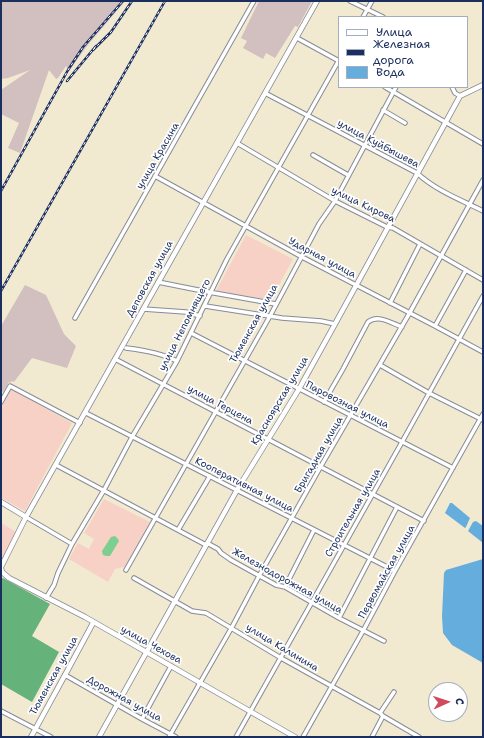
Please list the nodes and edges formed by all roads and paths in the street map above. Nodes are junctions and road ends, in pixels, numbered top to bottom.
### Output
1 (254, 1) edge
2 (317, 1) edge
3 (350, 1) edge
4 (372, 1) edge
5 (368, 9) junction
6 (364, 16) edge
7 (381, 16) edge
8 (297, 38) junction
9 (338, 59) edge
10 (338, 62) edge
11 (483, 85) edge
12 (388, 88) edge
13 (396, 88) edge
14 (452, 88) edge
15 (394, 92) junction
16 (265, 93) junction
17 (460, 96) junction
18 (383, 110) junction
19 (308, 116) junction
20 (445, 121) junction
21 (405, 123) dead end
22 (237, 143) junction
23 (483, 144) edge
24 (364, 146) junction
25 (314, 155) dead end
26 (279, 168) junction
27 (416, 173) junction
28 (348, 175) junction
29 (155, 176) junction
30 (483, 180) edge
31 (335, 201) junction
32 (203, 203) junction
33 (469, 204) junction
34 (483, 211) edge
35 (245, 226) junction
36 (387, 227) junction
37 (420, 244) junction
38 (441, 255) junction
39 (302, 257) junction
40 (466, 270) junction
41 (483, 280) edge
42 (158, 282) junction
43 (356, 285) junction
44 (211, 292) junction
45 (483, 296) edge
46 (390, 303) junction
47 (276, 304) junction
48 (205, 306) junction
49 (143, 309) junction
50 (409, 314) junction
51 (200, 316) junction
52 (270, 316) junction
53 (75, 318) dead end
54 (335, 324) junction
55 (435, 326) junction
56 (402, 327) junction
57 (191, 333) junction
58 (458, 339) junction
59 (126, 348) dead end
60 (483, 352) edge
61 (115, 359) junction
62 (244, 360) junction
63 (177, 361) junction
64 (380, 365) junction
65 (163, 384) junction
66 (298, 389) junction
67 (429, 393) junction
68 (1, 402) edge
69 (324, 402) junction
70 (86, 413) junction
71 (216, 413) junction
72 (483, 414) edge
73 (351, 416) junction
74 (482, 419) edge
75 (80, 423) junction
76 (132, 437) junction
77 (268, 439) junction
78 (402, 442) junction
79 (56, 465) junction
80 (186, 465) junction
81 (321, 466) junction
82 (453, 468) junction
83 (210, 476) junction
84 (104, 490) junction
85 (237, 490) junction
86 (373, 494) junction
87 (1, 502) edge
88 (397, 507) junction
89 (26, 517) junction
90 (156, 518) junction
91 (292, 518) junction
92 (424, 521) junction
93 (178, 530) junction
94 (314, 530) junction
95 (72, 544) junction
96 (206, 544) junction
97 (344, 544) junction
98 (369, 558) junction
99 (1, 567) edge
100 (126, 570) dead end
101 (395, 571) junction
102 (259, 576) junction
103 (134, 578) dead end
104 (285, 587) junction
105 (46, 598) junction
106 (175, 601) junction
107 (311, 603) junction
108 (339, 618) junction
109 (93, 622) junction
110 (232, 627) junction
111 (363, 632) junction
112 (384, 641) dead end
113 (147, 652) junction
114 (281, 658) junction
115 (171, 666) junction
116 (66, 675) junction
117 (201, 682) junction
118 (332, 686) junction
119 (394, 692) dead end
120 (117, 705) junction
121 (1, 711) edge
122 (249, 712) junction
123 (382, 714) junction
124 (142, 719) junction
125 (35, 729) junction
126 (170, 736) edge
127 (30, 737) edge
128 (51, 737) edge
129 (99, 737) edge
130 (176, 737) edge
131 (236, 737) edge
132 (295, 737) edge
133 (303, 737) edge
134 (372, 737) edge
135 (419, 737) edge

1 - 29 street, улица Красина
2 - 8 main road, Деповская улица
3 - 5 street
4 - 5 street
5 - 6 street
5 - 7 street
8 - 9 street
8 - 16 main road, Деповская улица
10 - 19 street, улица Непомнящего
11 - 17 main road
12 - 15 street
13 - 15 street, Тюменская улица
14 - 17 street
15 - 18 street, Тюменская улица
15 - 20 street
16 - 19 street, улица Куйбышева
16 - 22 main road, Деповская улица
17 - 20 main road, Красноярская улица
18 - 21 street
18 - 24 street, Тюменская улица
19 - 24 street, улица Куйбышева
19 - 26 street, улица Непомнящего
20 - 23 street
20 - 27 main road, Красноярская улица
22 - 26 street, улица Кирова
22 - 32 main road, Деповская улица
24 - 27 street, улица Куйбышева
24 - 28 street, Тюменская улица
25 - 28 street
26 - 31 street, улица Кирова
26 - 35 street, улица Непомнящего
27 - 33 street, улица Куйбышева
27 - 36 main road, Красноярская улица
28 - 31 street, Тюменская улица
29 - 32 street, Ударная улица
29 - 53 street, улица Красина
30 - 33 street, Бригадная улица
31 - 36 street, улица Кирова
31 - 39 street, Тюменская улица
32 - 35 street, Ударная улица
32 - 42 main road, Деповская улица
33 - 34 street, улица Куйбышева
33 - 38 street, Бригадная улица
35 - 39 street, Ударная улица
35 - 44 street, улица Непомнящего
36 - 37 street, улица Кирова
36 - 43 main road, Красноярская улица
37 - 38 street, улица Кирова
37 - 46 street
38 - 40 street, улица Кирова
38 - 50 street, Бригадная улица
39 - 43 street, Ударная улица
39 - 47 street, Тюменская улица
40 - 41 street, улица Кирова
40 - 55 street
42 - 44 street
42 - 49 main road, Деповская улица
43 - 46 street, Ударная улица
43 - 54 main road, Красноярская улица
44 - 47 street
44 - 48 street, улица Непомнящего
45 - 58 street, Строительная улица
46 - 50 street, Ударная улица
47 - 52 street, Тюменская улица
48 - 51 street, улица Непомнящего
48 - 52 street
49 - 51 street
49 - 61 main road, Деповская улица
50 - 55 street, Ударная улица
50 - 56 street, Бригадная улица
51 - 57 street, улица Непомнящего
52 - 54 street
52 - 62 street, Тюменская улица
54 - 66 main road, Красноярская улица
55 - 58 street, Ударная улица
56 - 64 street, Бригадная улица
56 - 69 street
57 - 62 street, Паровозная улица
57 - 63 street, улица Непомнящего
58 - 60 street, Ударная улица
58 - 67 street, Строительная улица
59 - 63 street
61 - 65 street, улица Герцена
61 - 70 main road, Деповская улица
62 - 66 street, Паровозная улица
62 - 71 street, Тюменская улица
63 - 65 street, улица Непомнящего
64 - 67 street
64 - 73 street, Бригадная улица
65 - 71 street, улица Герцена
65 - 76 street, улица Непомнящего
66 - 69 street, Паровозная улица
66 - 77 main road, Красноярская улица
67 - 74 street
67 - 78 street, Строительная улица
68 - 75 street
69 - 73 street, Паровозная улица
70 - 75 main road, Деповская улица
70 - 76 street, Кооперативная улица
71 - 77 street, улица Герцена
71 - 80 street, Тюменская улица
72 - 74 street, Первомайская улица
73 - 78 street, Паровозная улица
73 - 81 street, Бригадная улица
74 - 82 street, Первомайская улица
75 - 79 main road, Деповская улица
76 - 80 street, Кооперативная улица
76 - 84 street, улица Непомнящего
77 - 81 street, улица Герцена
77 - 85 main road, Красноярская улица
78 - 82 street, Паровозная улица
78 - 86 street, Строительная улица
79 - 84 street, Железнодорожная улица
79 - 89 main road, Деповская улица
80 - 83 street, Кооперативная улица
80 - 90 street, Тюменская улица
81 - 86 street, улица Герцена
81 - 91 street, Бригадная улица
82 - 92 street, Первомайская улица
83 - 85 street, Кооперативная улица
83 - 93 street
84 - 90 street, Железнодорожная улица
84 - 95 street, улица Непомнящего
85 - 91 street, Кооперативная улица
85 - 96 main road, Красноярская улица
86 - 88 street, улица Герцена
86 - 97 street, Строительная улица
87 - 89 main road
88 - 92 street, улица Герцена
88 - 98 street
89 - 95 street
89 - 99 main road, Деповская улица
90 - 93 street, Железнодорожная улица
90 - 100 street, Тюменская улица
91 - 94 street, Кооперативная улица
91 - 102 street, Бригадная улица
92 - 101 street, Первомайская улица
93 - 96 street, Железнодорожная улица
94 - 97 street, Кооперативная улица
94 - 104 street
95 - 105 street, улица Непомнящего
96 - 102 street, Железнодорожная улица
96 - 106 main road, Красноярская улица
97 - 98 street, Кооперативная улица
97 - 107 street, Строительная улица
98 - 101 street, Кооперативная улица
98 - 108 street
99 - 105 main road, улица Чехова
101 - 111 street, Первомайская улица
102 - 104 street, Железнодорожная улица
102 - 110 street, Бригадная улица
103 - 106 street, улица Калинина
104 - 107 street, Железнодорожная улица
105 - 109 main road, улица Чехова
106 - 110 street, улица Калинина
106 - 113 main road, Красноярская улица
107 - 108 street, Железнодорожная улица
107 - 114 street, Строительная улица
108 - 111 street, Железнодорожная улица
109 - 113 main road, улица Чехова
109 - 116 main road, Тюменская улица
110 - 114 street, улица Калинина
110 - 117 street, Бригадная улица
111 - 112 street, Железнодорожная улица
111 - 118 street, Первомайская улица
113 - 115 main road, улица Чехова
113 - 120 main road, Красноярская улица
114 - 118 street, улица Калинина
114 - 122 street, Строительная улица
115 - 117 main road, улица Чехова
115 - 124 street
116 - 120 street, Дорожная улица
116 - 125 main road, Тюменская улица
117 - 122 main road, улица Чехова
117 - 126 street, Бригадная улица
118 - 123 street, улица Калинина
118 - 133 street, Первомайская улица
119 - 123 street
120 - 124 street, Дорожная улица
120 - 129 main road, Красноярская улица
121 - 125 street
122 - 131 street, Строительная улица
122 - 132 main road, улица Чехова
123 - 134 street
123 - 135 street, улица Калинина
124 - 126 street, Дорожная улица
125 - 127 main road, Тюменская улица
125 - 128 street
126 - 130 street, Дорожная улица

